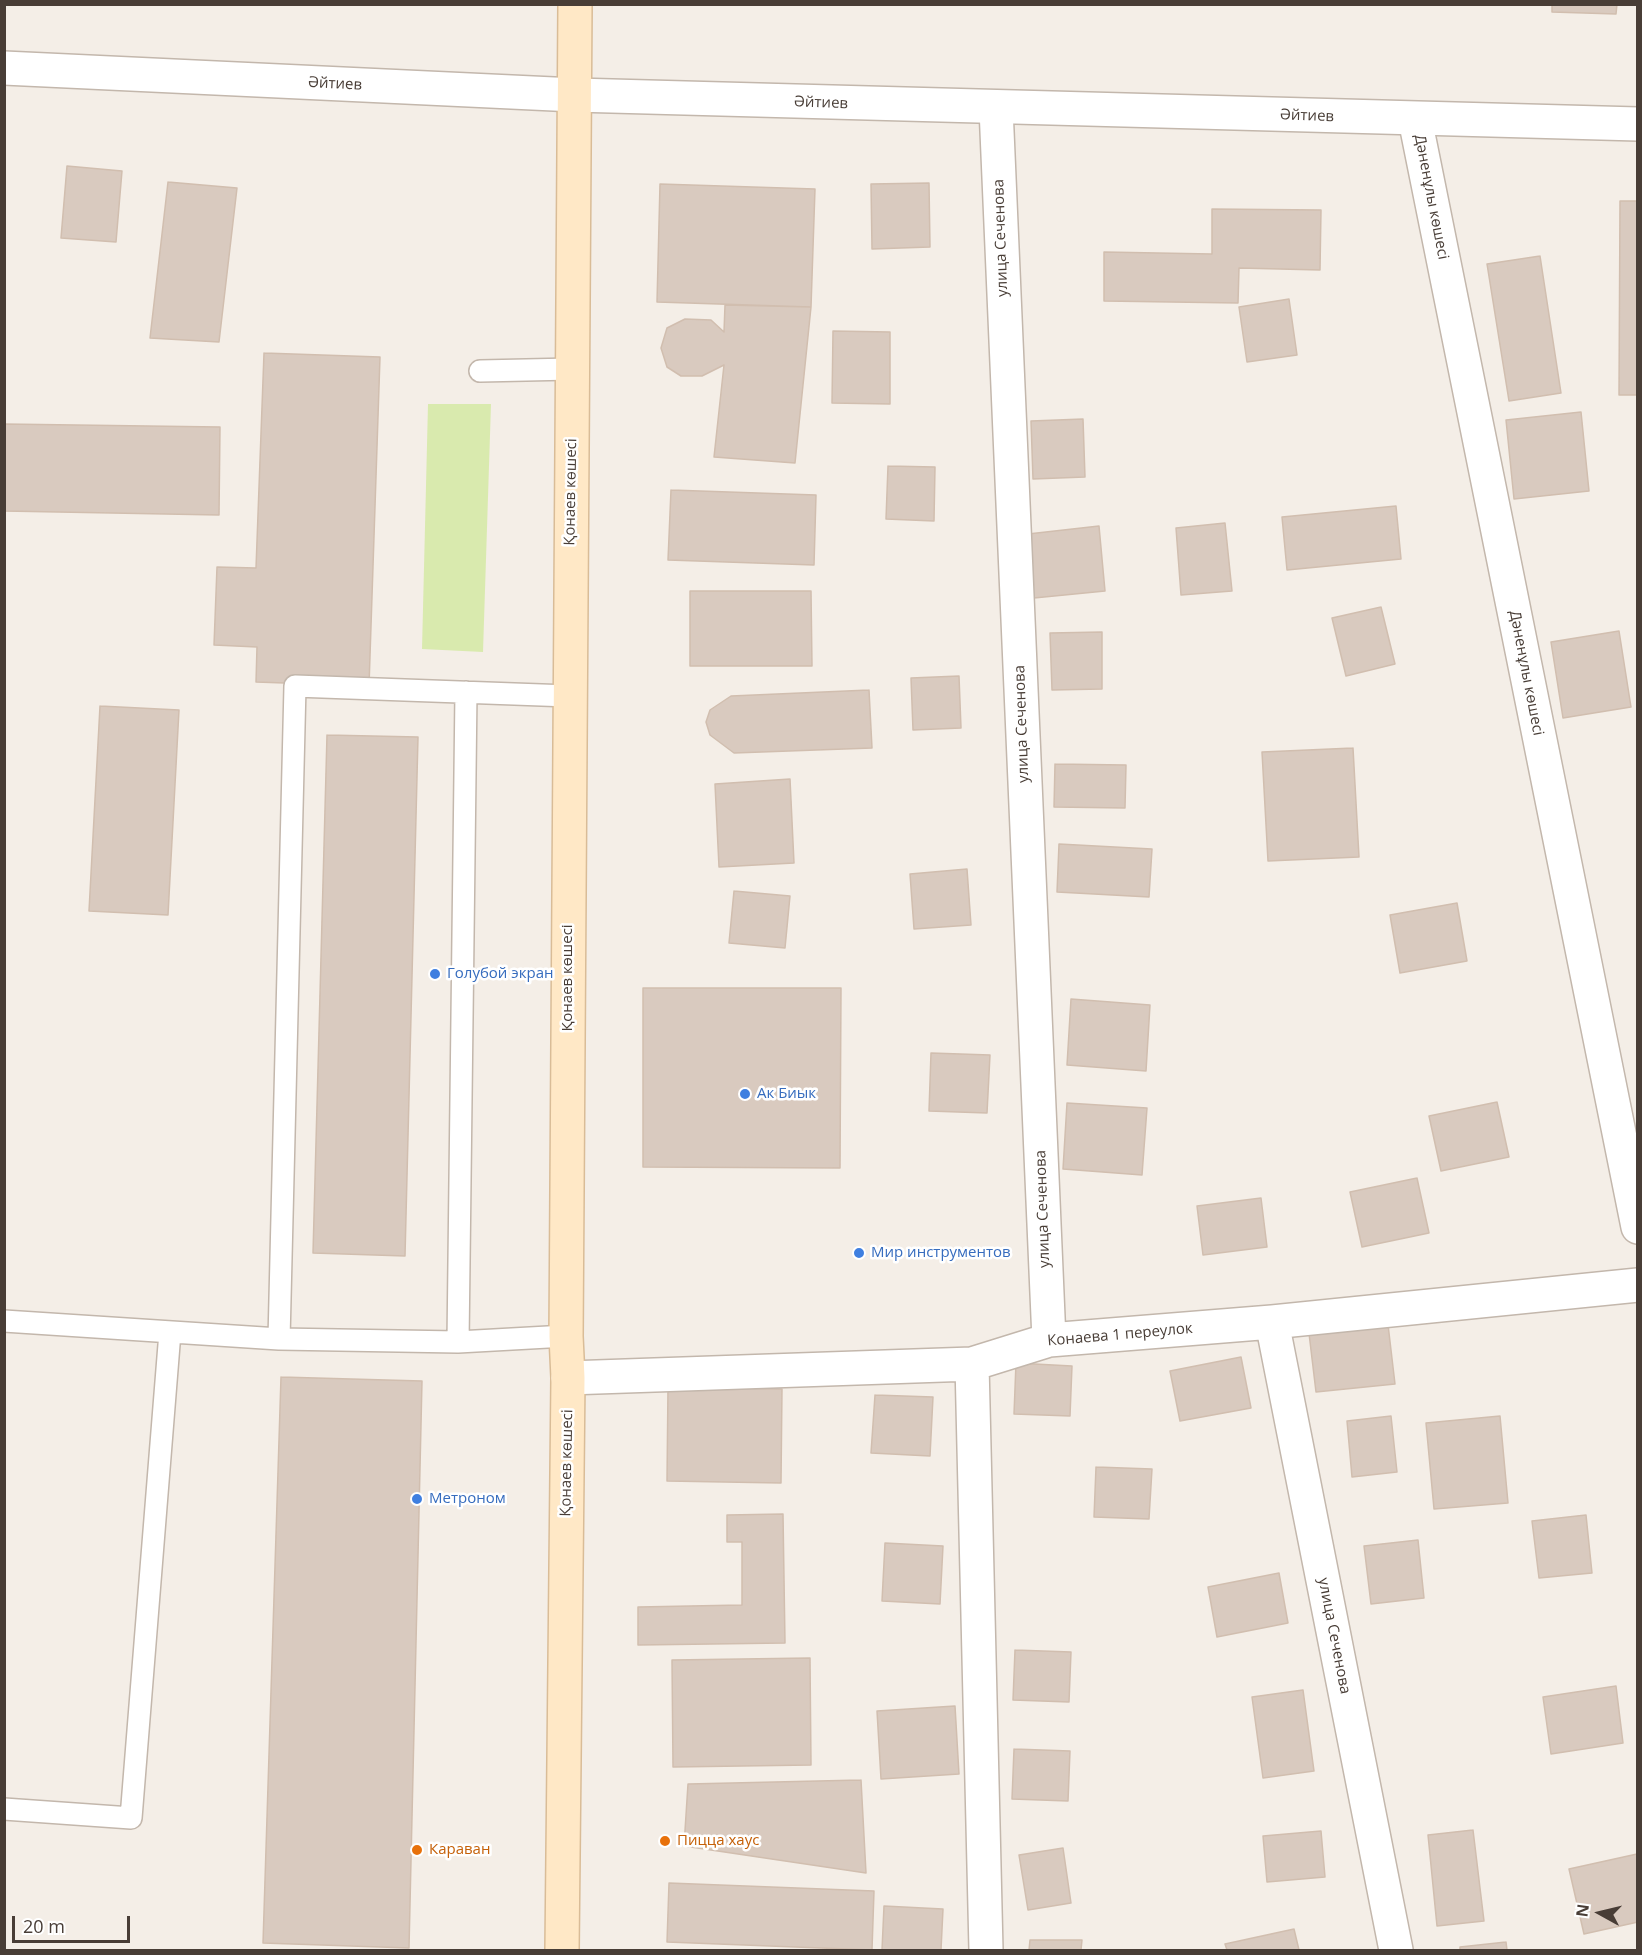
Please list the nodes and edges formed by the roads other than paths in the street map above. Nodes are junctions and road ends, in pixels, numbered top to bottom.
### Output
1 (575, 4) edge
2 (4, 68) edge
3 (575, 95) junction
4 (996, 108) junction
5 (1415, 119) junction
6 (1638, 124) edge
7 (572, 369) junction
8 (480, 371) dead end
9 (466, 692) junction
10 (569, 696) junction
11 (1638, 1227) edge
12 (1638, 1285) edge
13 (4, 1321) edge
14 (1272, 1322) junction
15 (170, 1332) junction
16 (566, 1336) junction
17 (279, 1339) junction
18 (1049, 1340) junction
19 (458, 1342) junction
20 (972, 1364) junction
21 (568, 1378) junction
22 (4, 1809) edge
23 (562, 1950) edge
24 (986, 1950) edge
25 (1396, 1950) edge

1 - 3 main road, Қонаев көшесі
2 - 3 street, Әйтиев
3 - 4 street, Әйтиев
3 - 7 main road, Қонаев көшесі
4 - 5 street, Әйтиев
4 - 18 street, улица Сеченова
5 - 6 street, Әйтиев
5 - 11 street, Дәненұлы көшесі
7 - 8 lane
7 - 10 main road, Қонаев көшесі
9 - 10 lane
9 - 17 lane
9 - 19 lane
10 - 16 main road, Қонаев көшесі
12 - 14 street, Конаева 1 переулок
13 - 15 lane
14 - 18 street, Конаева 1 переулок
14 - 25 street, улица Сеченова
15 - 17 lane
15 - 22 lane
16 - 19 lane
16 - 21 main road, Қонаев көшесі
17 - 19 lane
18 - 20 street, Конаева 1 переулок
20 - 21 street, Конаева 1 переулок
20 - 24 street
21 - 23 main road, Қонаев көшесі

